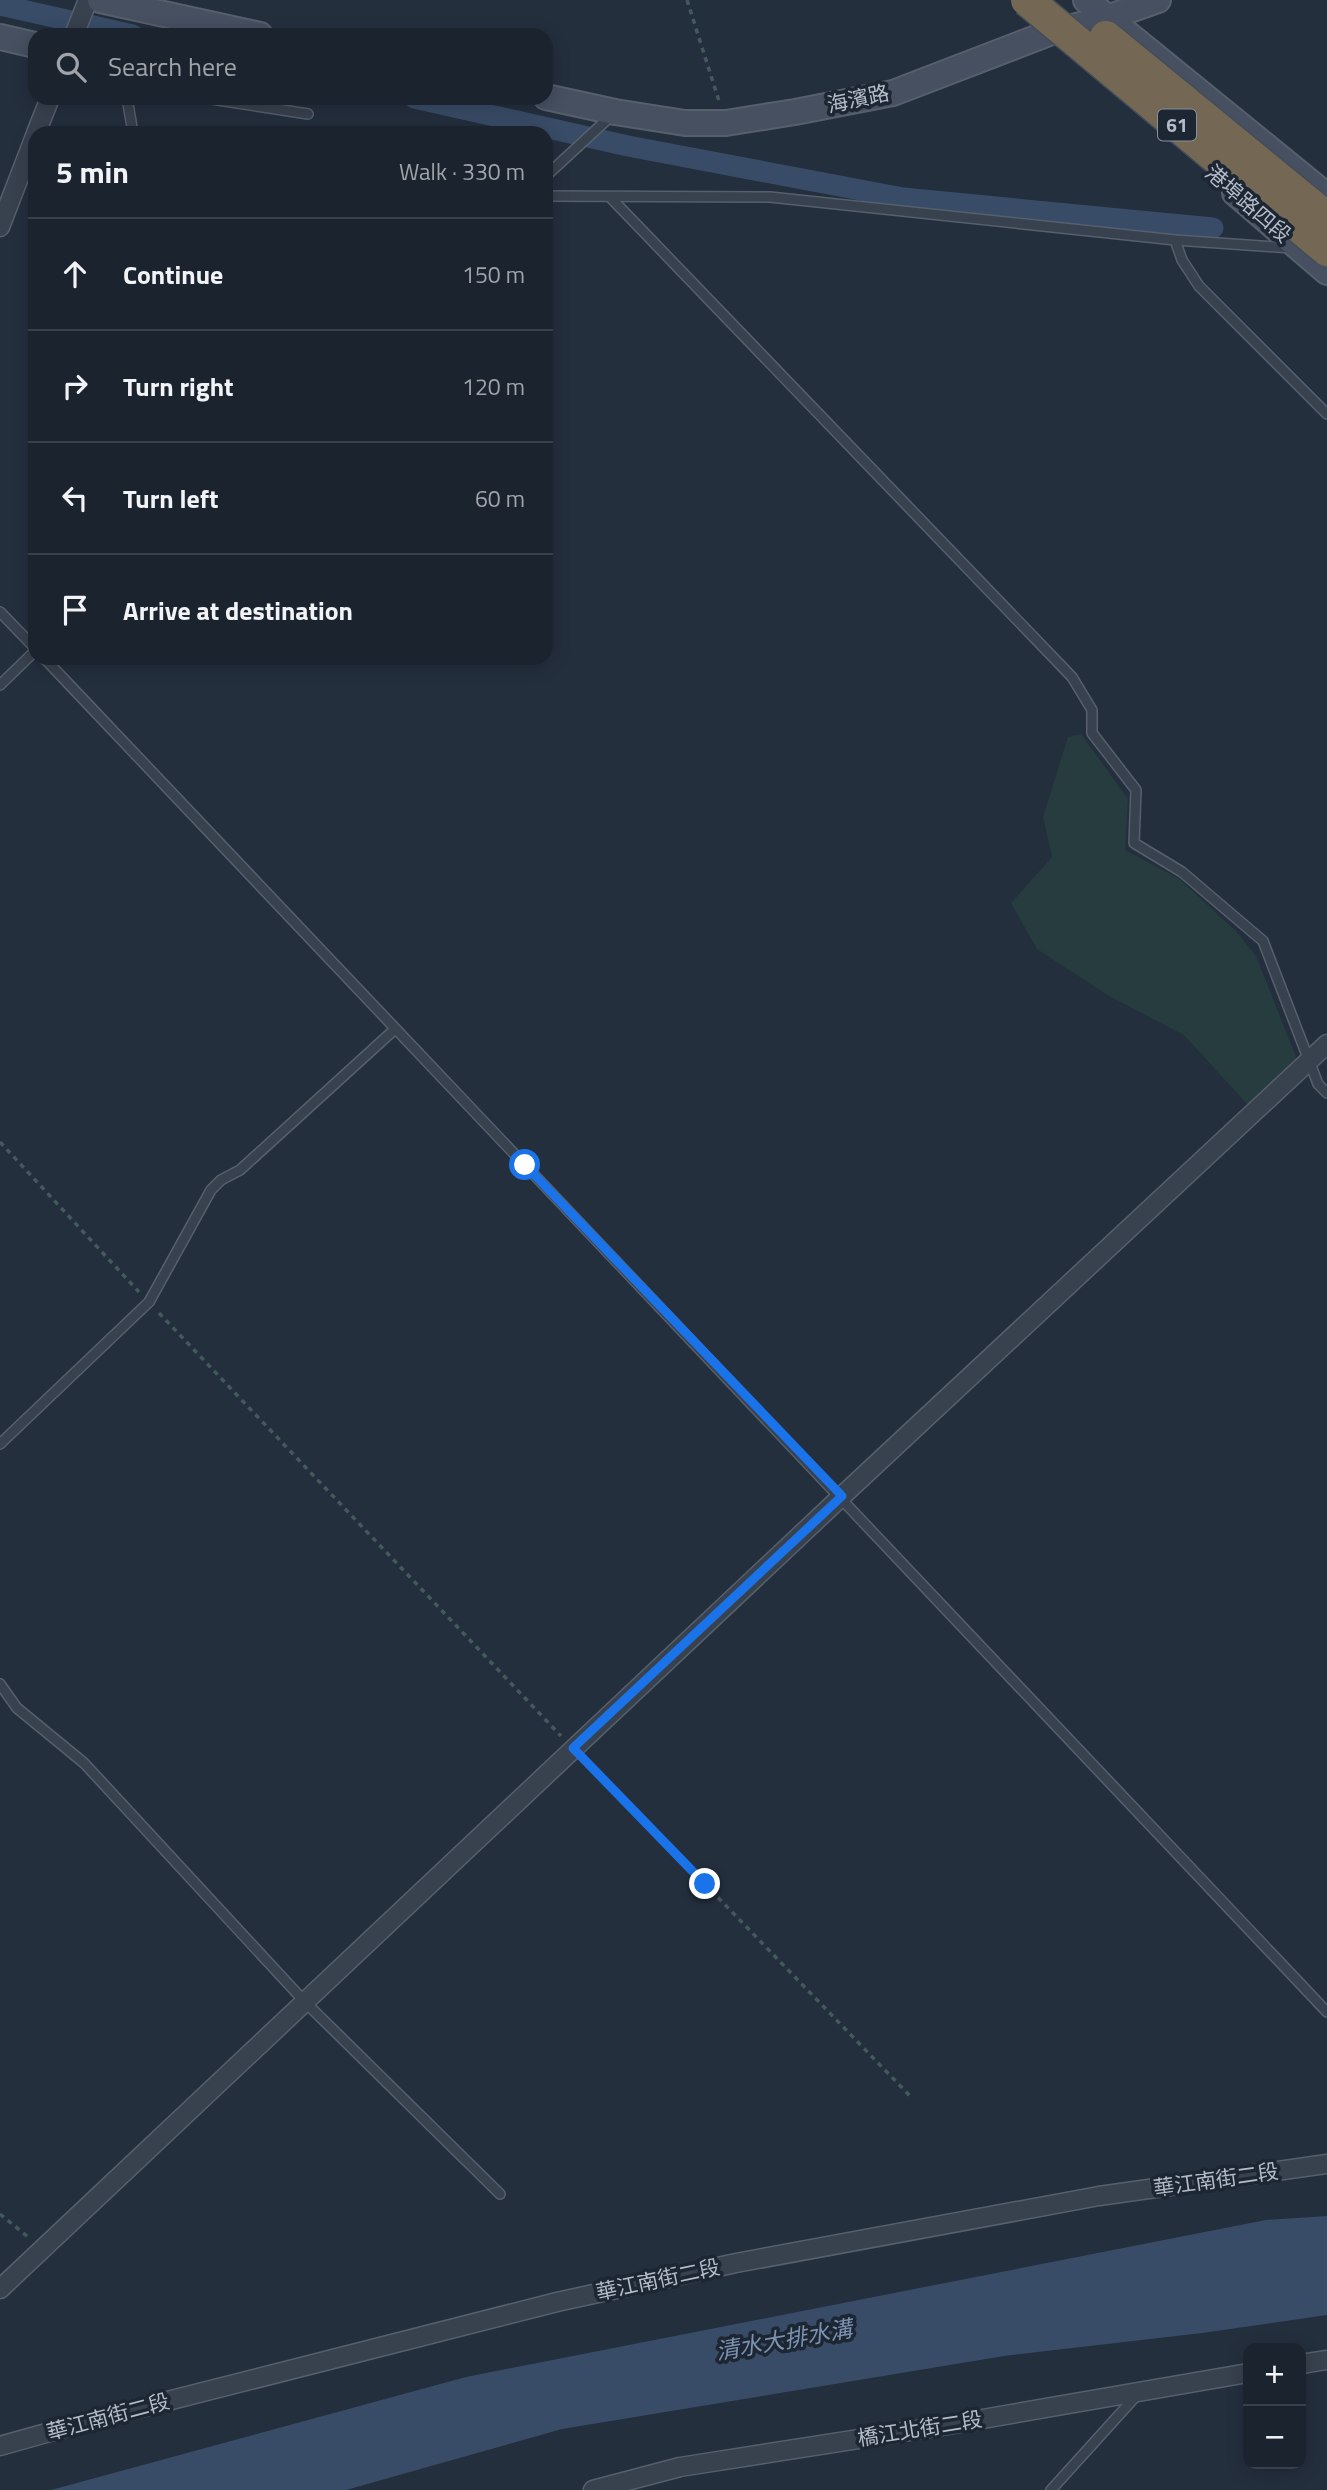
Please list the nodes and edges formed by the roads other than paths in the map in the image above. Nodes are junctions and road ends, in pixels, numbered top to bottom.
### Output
1 (88, 0) edge
2 (100, 0) edge
3 (1008, 0) edge
4 (1027, 0) edge
5 (1061, 0) edge
6 (1086, 0) edge
7 (1158, 0) edge
8 (1107, 18) junction
9 (77, 28) edge
10 (228, 28) edge
11 (1049, 33) junction
12 (0, 37) edge
13 (28, 43) edge
14 (553, 99) edge
15 (47, 105) edge
16 (128, 105) edge
17 (250, 105) edge
18 (308, 114) dead end
19 (608, 119) junction
20 (39, 126) edge
21 (132, 126) edge
22 (28, 155) edge
23 (553, 170) edge
24 (553, 197) edge
25 (610, 197) junction
26 (1327, 197) edge
27 (1327, 218) edge
28 (0, 227) edge
29 (1175, 240) junction
30 (1318, 251) edge
31 (1327, 272) edge
32 (1327, 414) edge
33 (0, 612) edge
34 (28, 642) edge
35 (28, 657) edge
36 (51, 665) edge
37 (0, 685) edge
38 (395, 1029) junction
39 (1327, 1044) edge
40 (1309, 1061) junction
41 (1327, 1093) edge
42 (0, 1444) edge
43 (842, 1496) junction
44 (0, 1684) edge
45 (305, 2001) junction
46 (1327, 2012) edge
47 (1327, 2164) edge
48 (500, 2194) dead end
49 (0, 2290) edge
50 (1327, 2360) edge
51 (1306, 2363) edge
52 (1243, 2374) edge
53 (1140, 2392) junction
54 (0, 2446) edge
55 (593, 2490) edge
56 (1051, 2490) edge

1 - 9 street
2 - 10 street
3 - 11 street, 港埠路四段
4 - 30 highway, 61, bridge
5 - 27 highway, 61, bridge
6 - 8 street
7 - 8 street, 海濱路
8 - 11 street, 海濱路
8 - 26 street
11 - 19 street, 海濱路
11 - 30 street, 港埠路四段
12 - 13 street
14 - 19 street, 海濱路
15 - 20 street
16 - 21 lane
17 - 18 lane
19 - 23 lane
22 - 28 street
24 - 25 lane
25 - 29 lane
25 - 40 lane
29 - 30 lane
29 - 32 lane
30 - 31 street, 港埠路四段
33 - 34 lane
35 - 37 lane
36 - 38 lane
38 - 42 lane
38 - 43 lane
39 - 40 street
40 - 41 lane
40 - 43 street
43 - 45 street
43 - 46 lane
44 - 45 lane
45 - 48 lane
45 - 49 street
47 - 54 street, 華江南街二段
50 - 51 street
52 - 53 street, 橋江北街二段
53 - 55 street, 橋江北街二段
53 - 56 lane

